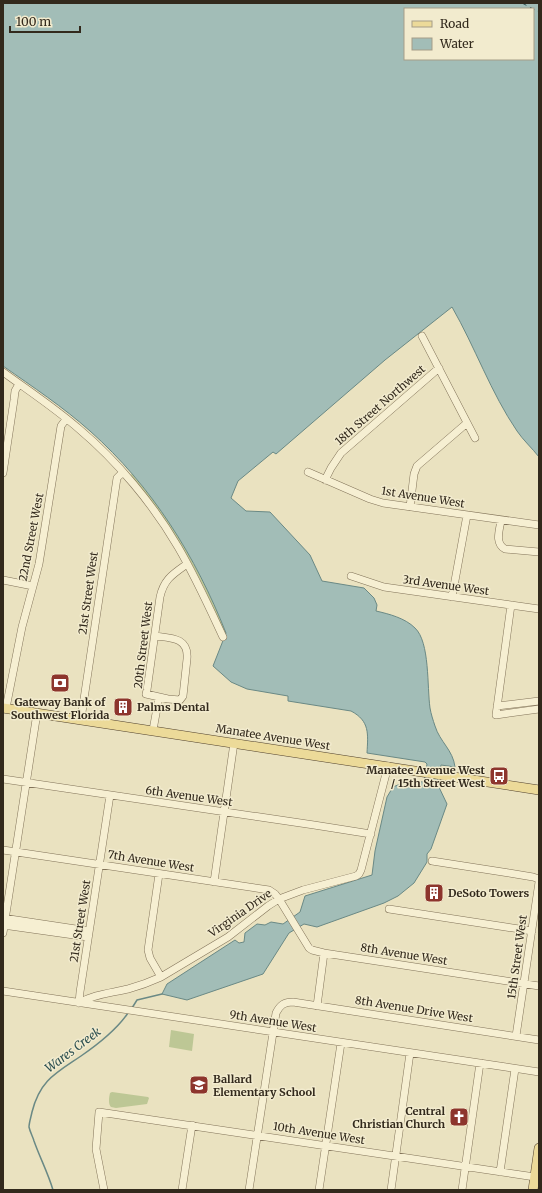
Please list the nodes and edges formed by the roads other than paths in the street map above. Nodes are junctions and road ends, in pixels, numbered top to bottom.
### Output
1 (422, 336) dead end
2 (439, 368) junction
3 (3, 372) edge
4 (19, 384) junction
5 (66, 419) junction
6 (467, 423) junction
7 (475, 438) dead end
8 (123, 472) junction
9 (308, 472) dead end
10 (3, 473) edge
11 (325, 480) junction
12 (410, 507) junction
13 (467, 515) junction
14 (501, 520) junction
15 (539, 525) edge
16 (539, 552) edge
17 (187, 564) junction
18 (351, 576) dead end
19 (3, 580) edge
20 (33, 586) junction
21 (452, 597) junction
22 (512, 605) junction
23 (539, 609) edge
24 (154, 636) junction
25 (223, 637) dead end
26 (159, 697) junction
27 (539, 701) edge
28 (4, 708) edge
29 (539, 709) edge
30 (496, 711) junction
31 (37, 713) junction
32 (81, 719) junction
33 (153, 730) junction
34 (234, 743) junction
35 (388, 766) junction
36 (3, 779) edge
37 (26, 782) junction
38 (539, 790) edge
39 (110, 795) junction
40 (224, 812) junction
41 (371, 834) junction
42 (3, 850) edge
43 (16, 852) junction
44 (432, 861) dead end
45 (100, 864) junction
46 (159, 874) junction
47 (539, 881) edge
48 (214, 882) junction
49 (279, 899) junction
50 (537, 899) edge
51 (389, 909) dead end
52 (286, 910) joint
53 (4, 921) edge
54 (532, 931) junction
55 (3, 933) edge
56 (89, 934) junction
57 (324, 953) junction
58 (161, 978) junction
59 (524, 983) junction
60 (539, 986) edge
61 (3, 991) edge
62 (80, 1003) junction
63 (317, 1006) junction
64 (273, 1032) junction
65 (516, 1036) junction
66 (539, 1040) edge
67 (341, 1043) junction
68 (410, 1053) junction
69 (480, 1063) junction
70 (515, 1069) junction
71 (539, 1072) edge
72 (192, 1125) junction
73 (258, 1135) junction
74 (326, 1146) junction
75 (539, 1148) edge
76 (396, 1156) junction
77 (465, 1167) junction
78 (500, 1172) junction
79 (535, 1177) junction
80 (104, 1190) edge
81 (182, 1190) edge
82 (249, 1190) edge
83 (319, 1190) edge
84 (391, 1190) edge
85 (462, 1190) edge
86 (533, 1190) edge

1 - 2 street
2 - 6 street
2 - 11 street, 18th Street Northwest
3 - 4 street
4 - 5 street
4 - 10 street
5 - 8 street
5 - 20 street, 22nd Street West
6 - 7 street
6 - 12 street
8 - 17 street
8 - 32 street, 21st Street West
9 - 11 street, 1st Avenue West
11 - 12 street, 1st Avenue West
12 - 13 street, 1st Avenue West
13 - 14 street, 1st Avenue West
13 - 21 street
14 - 15 street, 1st Avenue West
14 - 16 street
17 - 24 street, 20th Street West
17 - 25 street
18 - 21 street, 3rd Avenue West
19 - 20 street
20 - 28 street, 22nd Street West
21 - 22 street, 3rd Avenue West
22 - 23 street, 3rd Avenue West
22 - 30 street
24 - 26 street, 20th Street West
24 - 26 street
26 - 33 street
27 - 30 street
28 - 31 main road, Manatee Avenue West
29 - 30 street
31 - 32 main road, Manatee Avenue West
31 - 37 street
32 - 33 main road, Manatee Avenue West
33 - 34 main road, Manatee Avenue West
34 - 35 main road, Manatee Avenue West
34 - 40 street
35 - 38 main road, Manatee Avenue West
35 - 41 street, Virginia Drive
36 - 37 street, 6th Avenue West
37 - 39 street, 6th Avenue West
37 - 43 street
39 - 40 street, 6th Avenue West
39 - 45 street, 21st Street West
40 - 41 street, 6th Avenue West
40 - 48 street
41 - 49 street, Virginia Drive
42 - 43 street, 7th Avenue West
43 - 45 street, 7th Avenue West
43 - 53 street
44 - 47 street
45 - 46 street, 7th Avenue West
45 - 56 street, 21st Street West
46 - 48 street, 7th Avenue West
46 - 58 street
47 - 50 street, 15th Street West
48 - 49 street, 7th Avenue West
49 - 52 street, 7th Avenue West
49 - 58 street, Virginia Drive
50 - 54 street, 15th Street West
51 - 54 street
52 - 57 street, 8th Avenue West
53 - 55 street
53 - 56 street
54 - 59 street, 15th Street West
56 - 62 street, 21st Street West
57 - 59 street, 8th Avenue West
57 - 63 street
58 - 62 street, Virginia Drive
59 - 60 street, 8th Avenue West
59 - 65 street, 15th Street West
61 - 62 street, 9th Avenue West
62 - 64 street, 9th Avenue West
63 - 64 street, 8th Avenue Drive West
63 - 65 street, 8th Avenue Drive West
64 - 67 street, 9th Avenue West
64 - 73 street
65 - 66 street, 8th Avenue Drive West
67 - 68 street, 9th Avenue West
67 - 74 street
68 - 69 street, 9th Avenue West
68 - 76 street
69 - 70 street, 9th Avenue West
69 - 77 street
70 - 71 street, 9th Avenue West
70 - 78 street
72 - 73 street, 10th Avenue West
72 - 80 street, 10th Avenue West
72 - 81 street
73 - 74 street, 10th Avenue West
73 - 82 street
74 - 76 street, 10th Avenue West
74 - 83 street
75 - 79 main road
76 - 77 street, 10th Avenue West
76 - 84 street
77 - 78 street, 10th Avenue West
77 - 85 street
78 - 79 street, 10th Avenue West
79 - 86 main road

